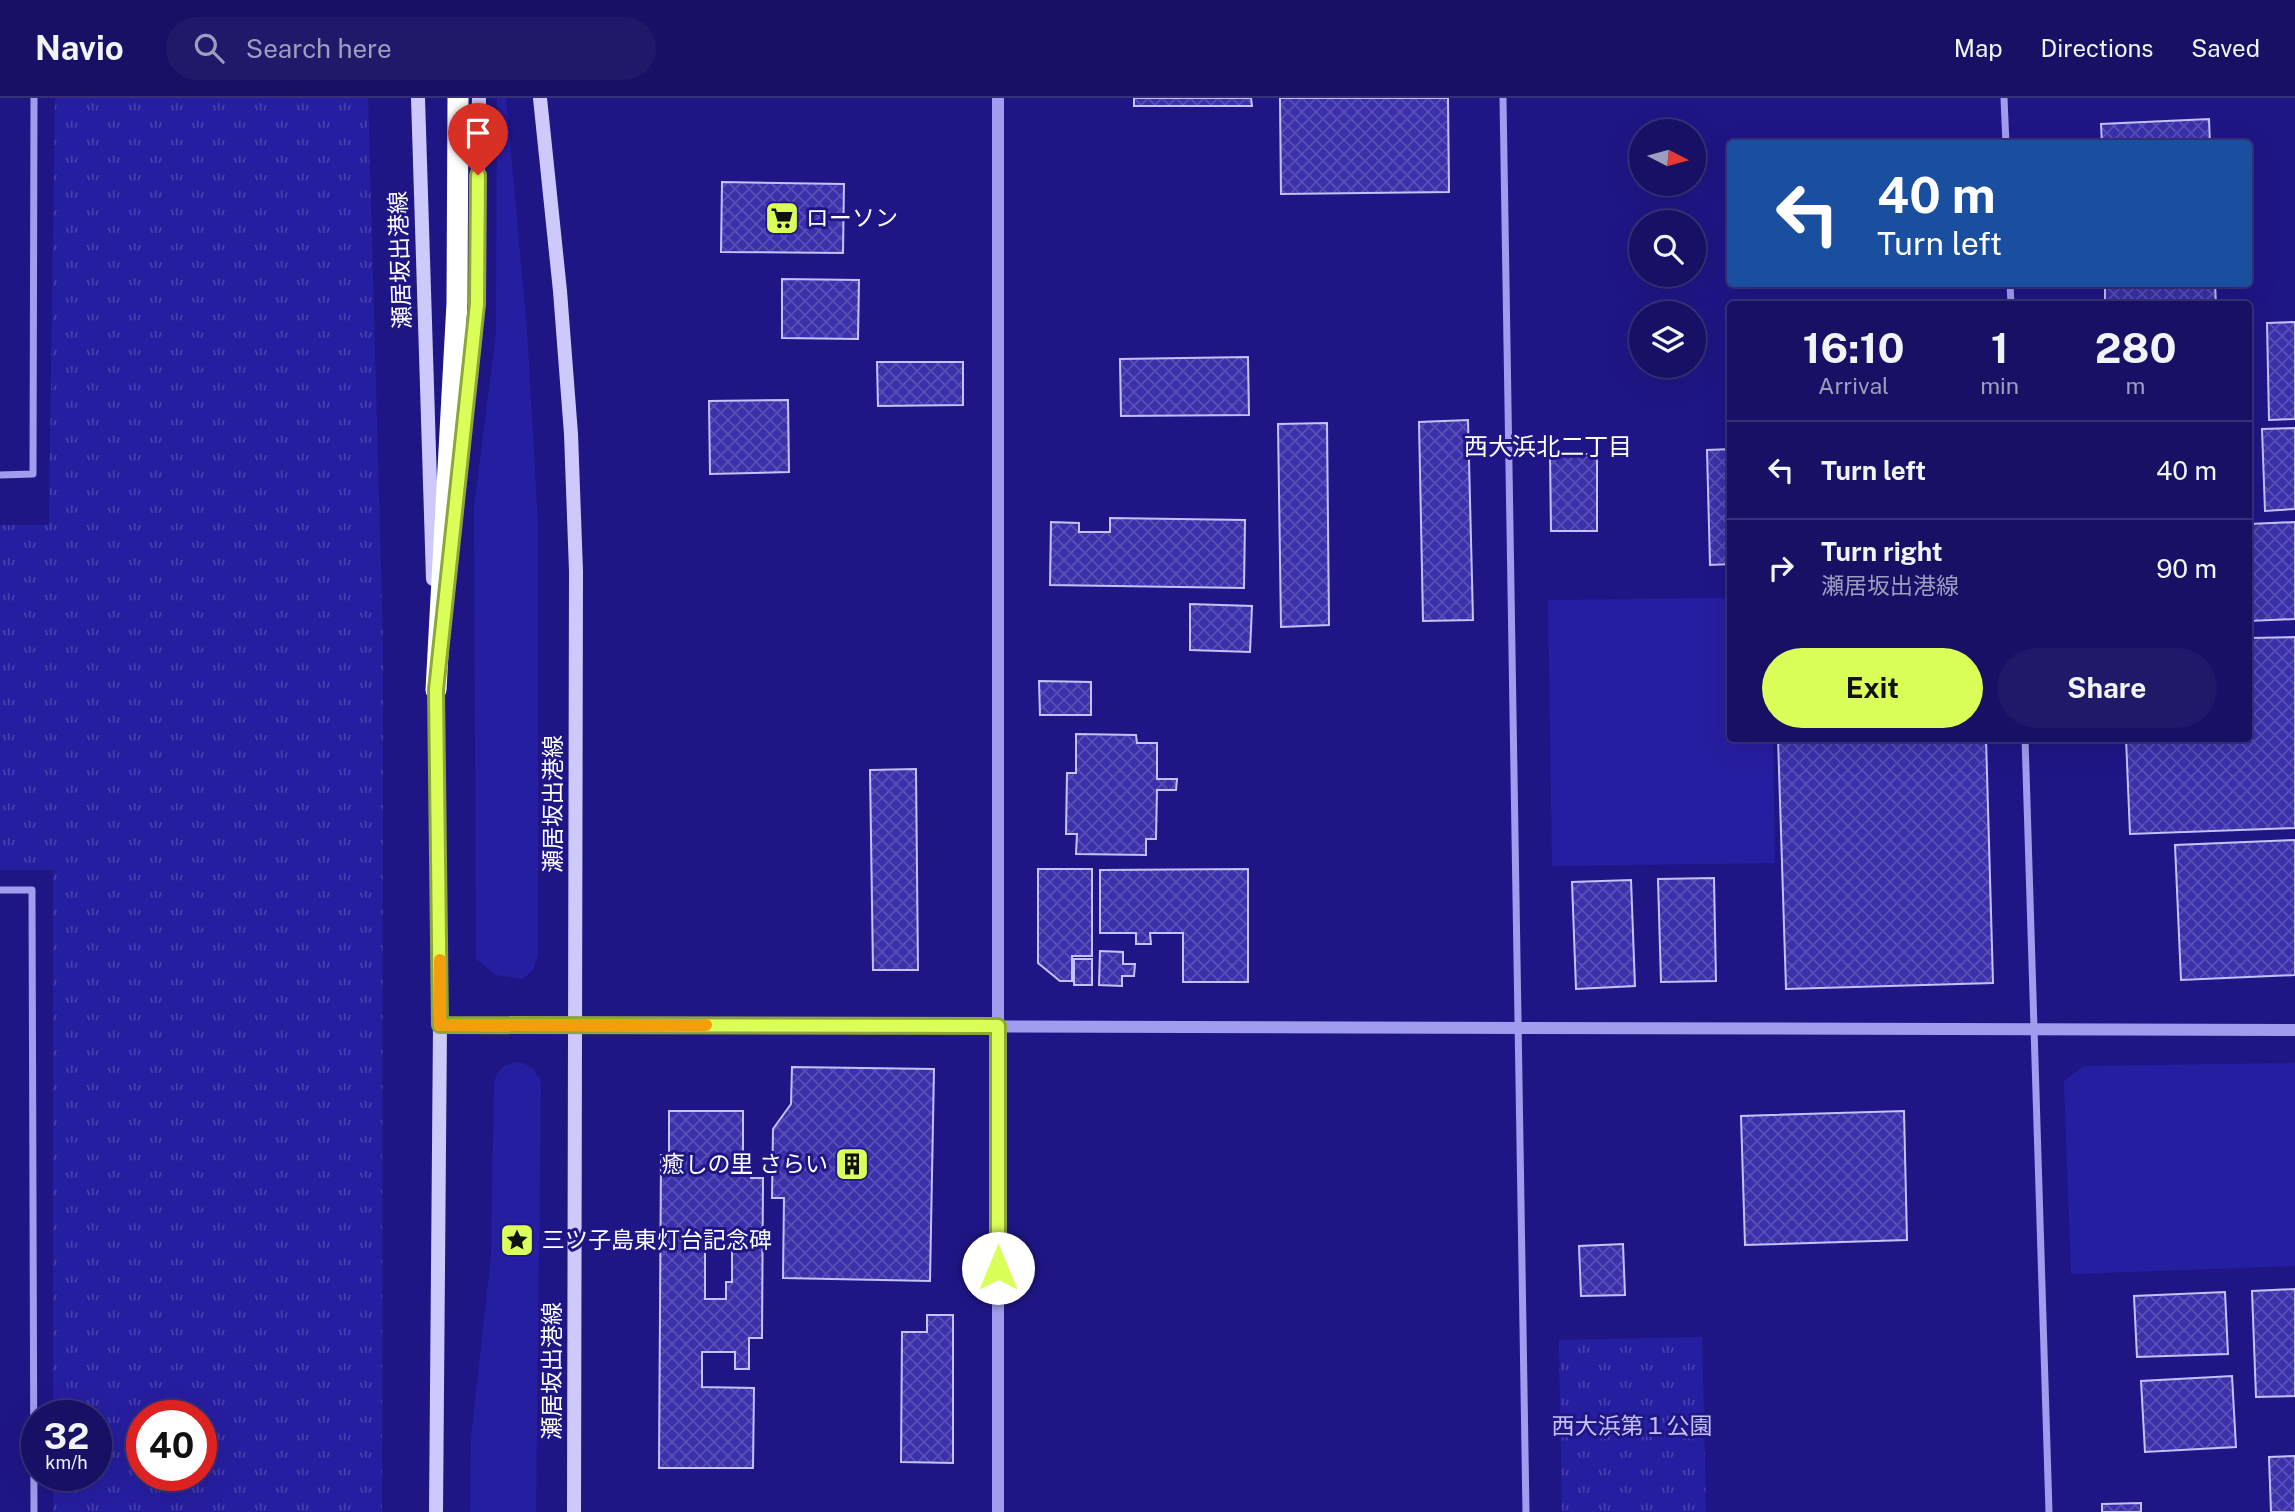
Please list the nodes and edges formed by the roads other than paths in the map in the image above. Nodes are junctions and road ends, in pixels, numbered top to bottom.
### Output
1 (34, 98) edge
2 (418, 98) edge
3 (458, 98) edge
4 (479, 98) edge
5 (540, 98) edge
6 (998, 98) edge
7 (1503, 98) edge
8 (2004, 98) edge
9 (2006, 140) edge
10 (0, 475) edge
11 (436, 690) junction
12 (2025, 742) edge
13 (0, 890) edge
14 (440, 1025) junction
15 (576, 1025) junction
16 (998, 1026) junction
17 (1518, 1028) junction
18 (2034, 1030) junction
19 (2295, 1030) edge
20 (34, 1512) edge
21 (436, 1512) edge
22 (574, 1512) edge
23 (998, 1512) edge
24 (1525, 1512) edge
25 (2049, 1512) edge

1 - 10 street
2 - 11 main road, 瀬居坂出港線
3 - 11 highway
4 - 11 main road
5 - 15 main road, 瀬居坂出港線
6 - 16 street
7 - 17 street
8 - 9 street
11 - 14 main road, 瀬居坂出港線
12 - 18 street
13 - 20 street
14 - 15 street
14 - 21 main road, 瀬居坂出港線
15 - 16 street
15 - 22 main road, 瀬居坂出港線
16 - 17 street
16 - 23 street
17 - 18 street
17 - 24 street
18 - 19 street
18 - 25 street

